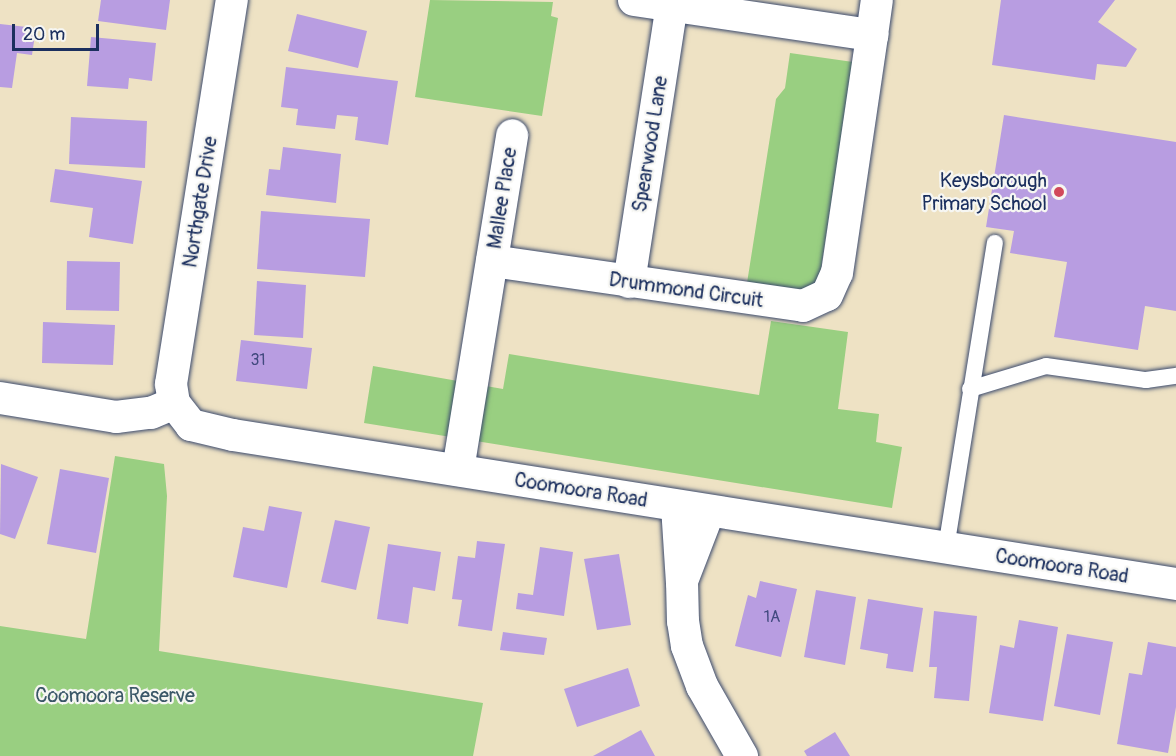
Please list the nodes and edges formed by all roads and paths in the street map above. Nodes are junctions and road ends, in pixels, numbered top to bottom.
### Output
1 (232, 0) edge
2 (634, 0) edge
3 (877, 0) edge
4 (672, 5) junction
5 (872, 35) junction
6 (512, 135) dead end
7 (996, 243) dead end
8 (492, 261) junction
9 (629, 282) junction
10 (1176, 376) edge
11 (970, 389) junction
12 (0, 398) edge
13 (174, 403) junction
14 (458, 471) junction
15 (677, 506) junction
16 (710, 511) junction
17 (946, 548) junction
18 (682, 583) junction
19 (1176, 584) edge
20 (742, 756) edge

1 - 13 street, Northgate Drive
2 - 4 street
3 - 5 street, Drummond Circuit
4 - 5 street
4 - 9 street, Spearwood Lane
5 - 9 street, Drummond Circuit
6 - 8 street, Mallee Place
7 - 11 lane
8 - 9 street, Drummond Circuit
8 - 14 street
10 - 11 lane
11 - 17 lane
12 - 13 street
13 - 14 street, Coomoora Road
14 - 15 street, Coomoora Road
15 - 16 street, Coomoora Road
15 - 18 street
16 - 17 street, Coomoora Road
16 - 18 street
17 - 19 street, Coomoora Road
18 - 20 street

